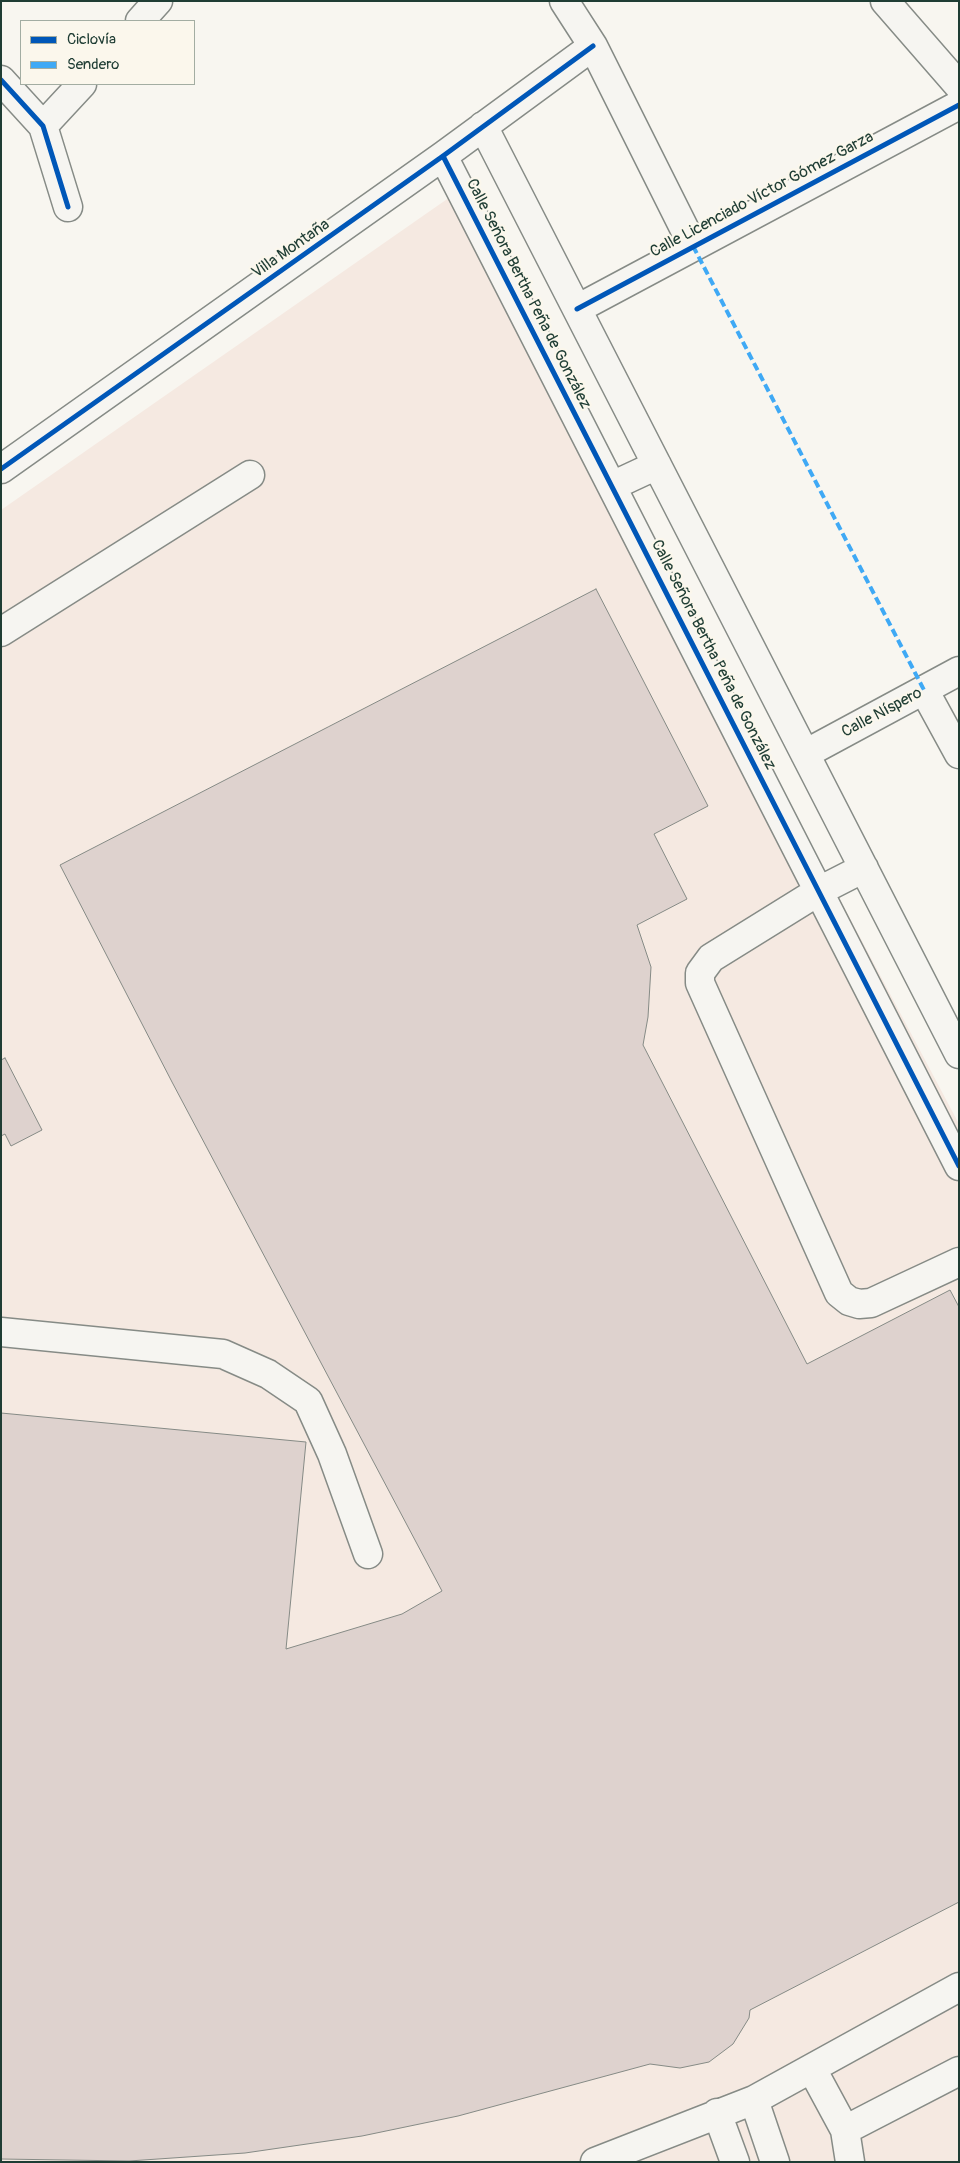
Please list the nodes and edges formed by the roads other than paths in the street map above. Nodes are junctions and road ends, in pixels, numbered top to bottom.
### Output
1 (158, 1) edge
2 (564, 1) edge
3 (885, 1) edge
4 (141, 20) edge
5 (593, 46) junction
6 (1, 80) edge
7 (81, 85) edge
8 (959, 86) edge
9 (959, 105) edge
10 (42, 126) junction
11 (483, 126) junction
12 (444, 156) junction
13 (68, 207) dead end
14 (692, 246) junction
15 (577, 309) junction
16 (658, 465) junction
17 (1, 470) edge
18 (250, 475) dead end
19 (612, 486) junction
20 (1, 632) edge
21 (959, 672) edge
22 (924, 690) junction
23 (805, 754) junction
24 (959, 754) edge
25 (864, 868) junction
26 (819, 891) junction
27 (959, 1054) edge
28 (959, 1166) edge
29 (959, 1262) edge
30 (1, 1332) edge
31 (368, 1554) dead end
32 (959, 1987) edge
33 (812, 2069) junction
34 (959, 2071) edge
35 (754, 2100) junction
36 (717, 2113) junction
37 (844, 2130) junction
38 (595, 2162) edge
39 (735, 2162) edge
40 (776, 2162) edge
41 (850, 2162) edge

1 - 4 street
2 - 5 street
3 - 8 street
5 - 11 street, Villa Montaña
5 - 14 street
6 - 10 street
7 - 10 street
9 - 14 street, Calle Licenciado Víctor Gómez Garza
10 - 13 street
11 - 12 street, Villa Montaña
11 - 15 street
12 - 17 street, Villa Montaña
12 - 19 street, Calle Señora Bertha Peña de González
14 - 15 street, Calle Licenciado Víctor Gómez Garza
15 - 16 street
16 - 19 street
16 - 23 street
18 - 20 street
19 - 26 street, Calle Señora Bertha Peña de González
21 - 22 street, Calle Níspero
22 - 23 street, Calle Níspero
22 - 24 street
23 - 25 street
25 - 26 street
25 - 27 street
26 - 28 street, Calle Señora Bertha Peña de González
26 - 29 street
30 - 31 street
32 - 33 street
33 - 35 street
33 - 37 street
34 - 37 street
35 - 36 street
35 - 40 street
36 - 38 street
36 - 39 street
37 - 41 street

